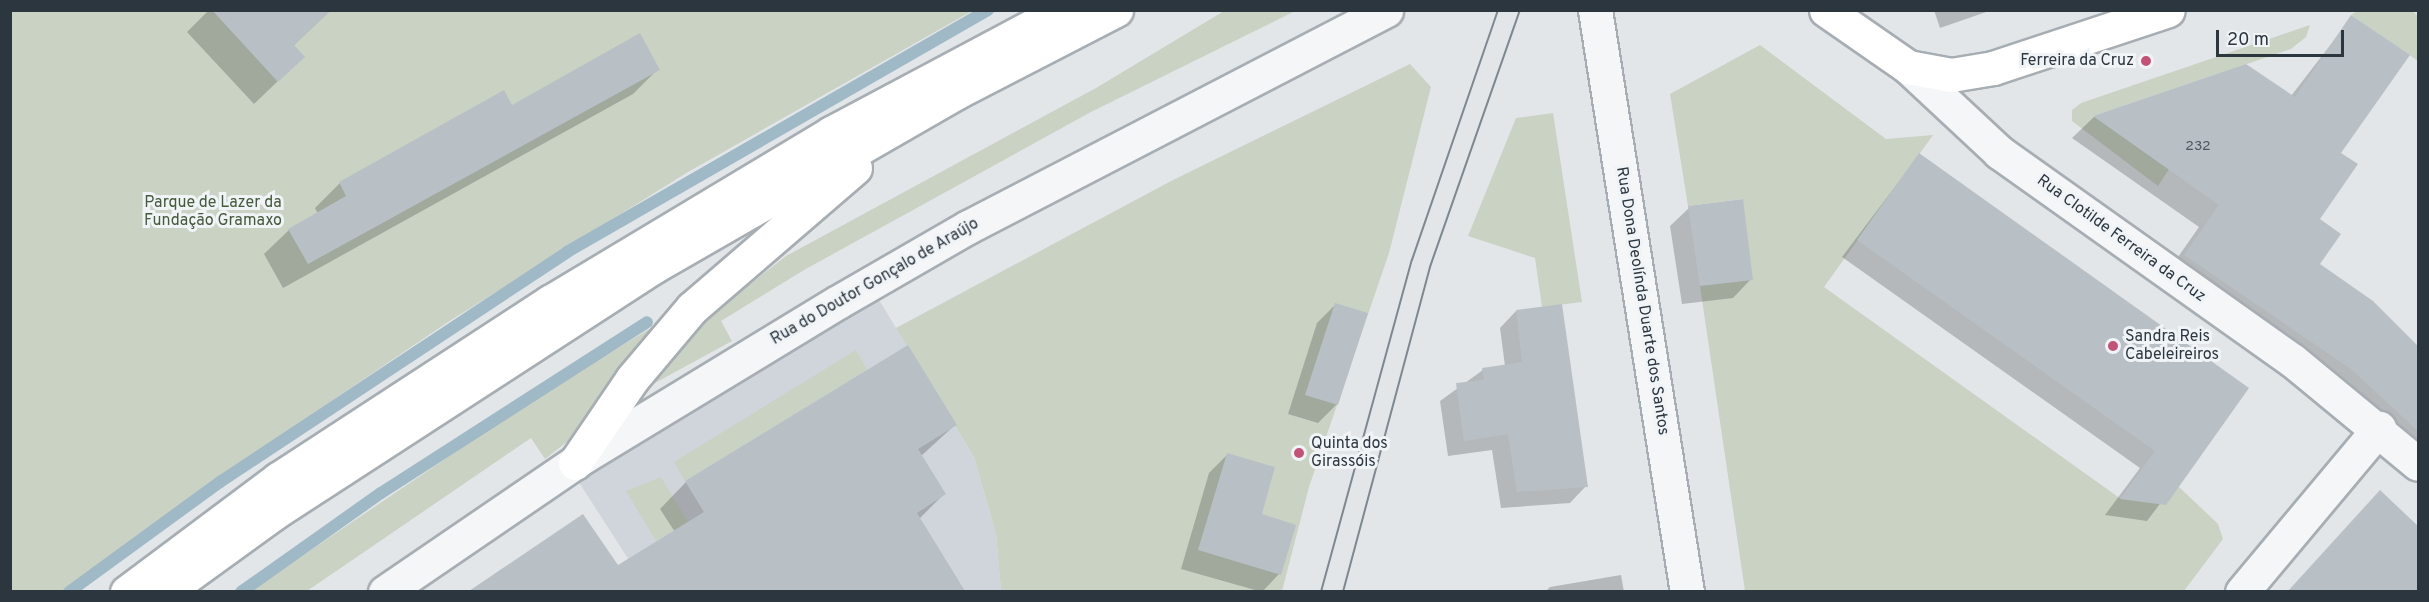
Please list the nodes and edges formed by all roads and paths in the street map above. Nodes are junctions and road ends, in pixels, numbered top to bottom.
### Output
1 (1062, 10) edge
2 (1116, 10) edge
3 (1386, 10) edge
4 (1595, 10) edge
5 (1826, 10) edge
6 (2168, 10) edge
7 (1908, 67) junction
8 (921, 113) junction
9 (2379, 428) junction
10 (575, 463) junction
11 (2418, 464) edge
12 (127, 591) edge
13 (165, 591) edge
14 (386, 591) edge
15 (1687, 591) edge
16 (2242, 591) edge

1 - 12 main road
2 - 8 main road
3 - 10 street, Rua do Doutor Gonçalo de Araújo
4 - 15 street, Rua Dona Deolínda Duarte dos Santos
5 - 7 main road, Rua Clotilde Ferreira da Cruz
6 - 7 main road
7 - 9 street, Rua Clotilde Ferreira da Cruz
8 - 10 main road
8 - 13 main road
9 - 11 street, Rua Clotilde Ferreira da Cruz
9 - 16 street
10 - 14 street, Rua do Doutor Gonçalo de Araújo

